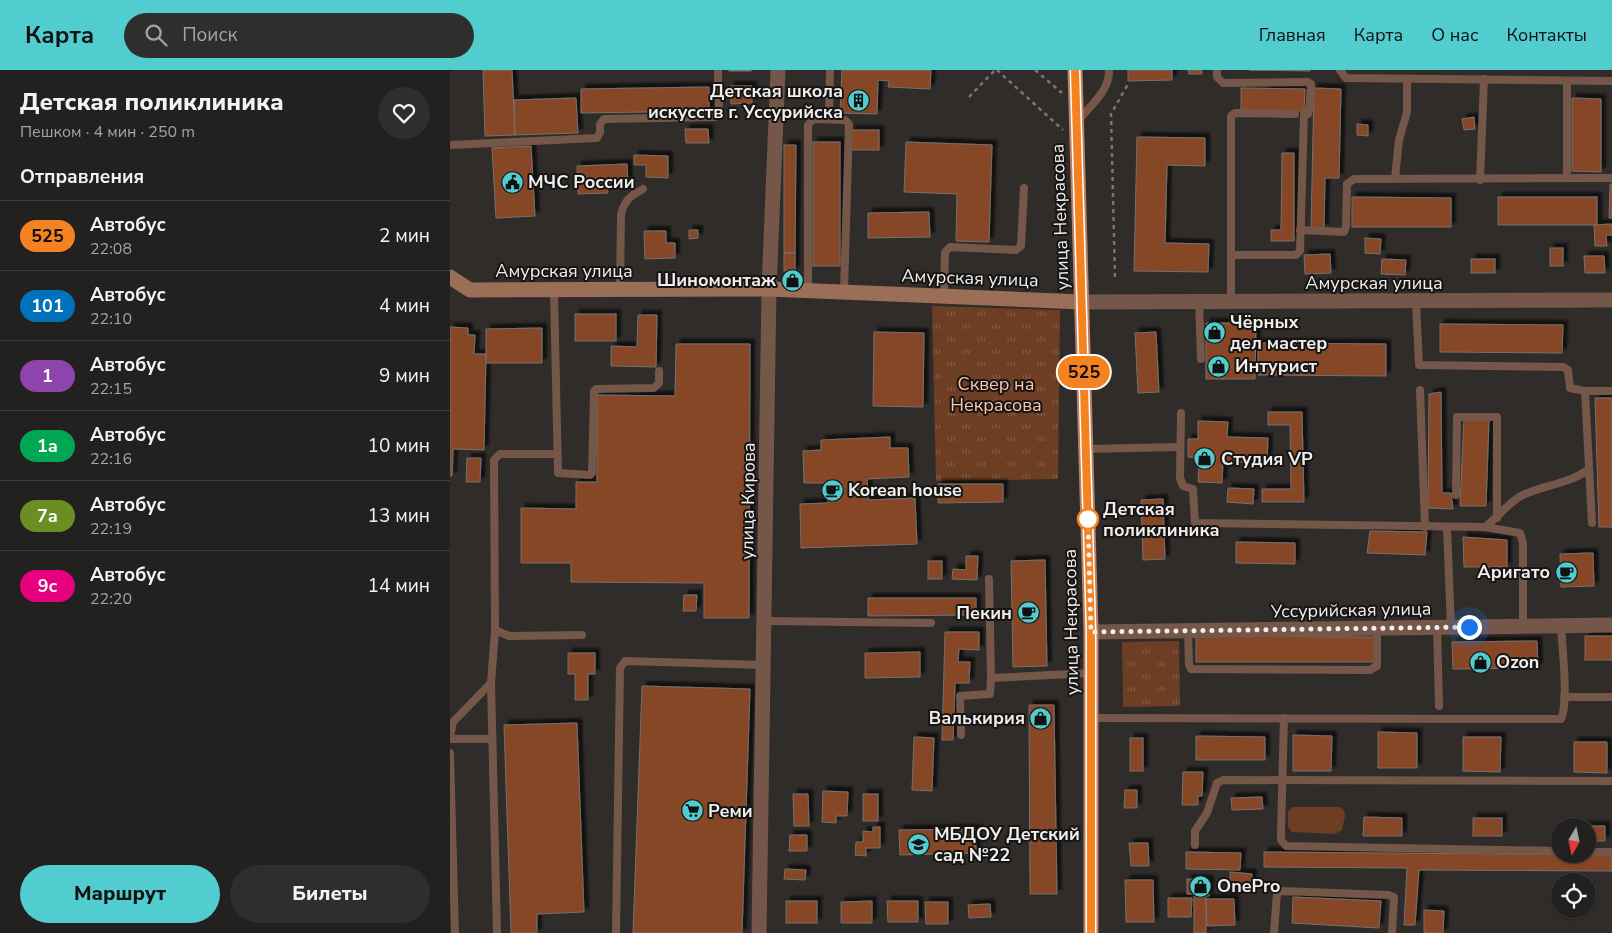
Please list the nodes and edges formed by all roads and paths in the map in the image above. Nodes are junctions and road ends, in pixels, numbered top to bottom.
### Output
1 (718, 70) edge
2 (778, 70) edge
3 (830, 70) edge
4 (996, 70) edge
5 (1035, 70) edge
6 (1075, 70) edge
7 (1109, 70) edge
8 (1217, 70) edge
9 (1340, 70) edge
10 (1407, 79) junction
11 (1484, 79) junction
12 (1612, 81) edge
13 (1567, 82) junction
14 (1128, 84) dead end
15 (1063, 94) dead end
16 (969, 97) dead end
17 (1295, 114) dead end
18 (829, 119) junction
19 (1070, 127) junction
20 (450, 145) edge
21 (1395, 178) junction
22 (1567, 178) junction
23 (1612, 178) edge
24 (1480, 180) junction
25 (1024, 188) dead end
26 (643, 189) dead end
27 (1300, 230) junction
28 (1232, 255) junction
29 (450, 276) edge
30 (1115, 277) dead end
31 (769, 289) junction
32 (620, 290) junction
33 (554, 291) junction
34 (808, 291) junction
35 (844, 292) junction
36 (944, 296) junction
37 (1612, 300) edge
38 (1082, 302) junction
39 (1199, 302) junction
40 (1231, 302) junction
41 (1416, 302) junction
42 (1201, 359) dead end
43 (659, 371) dead end
44 (1420, 390) dead end
45 (1612, 390) edge
46 (1585, 391) junction
47 (1181, 413) dead end
48 (1180, 448) junction
49 (1086, 449) junction
50 (556, 454) junction
51 (1589, 469) junction
52 (1456, 494) dead end
53 (1497, 518) junction
54 (1592, 523) dead end
55 (1425, 527) junction
56 (1486, 527) junction
57 (1446, 528) junction
58 (989, 579) dead end
59 (766, 620) junction
60 (930, 623) dead end
61 (1612, 625) edge
62 (1523, 626) junction
63 (1561, 626) junction
64 (1444, 627) junction
65 (1377, 628) junction
66 (495, 630) junction
67 (1091, 632) junction
68 (1188, 632) junction
69 (582, 635) dead end
70 (765, 665) junction
71 (1091, 674) junction
72 (991, 678) junction
73 (491, 683) junction
74 (1564, 697) junction
75 (1612, 697) edge
76 (1440, 706) dead end
77 (1091, 718) junction
78 (1284, 718) junction
79 (961, 735) dead end
80 (450, 738) edge
81 (492, 739) junction
82 (450, 753) edge
83 (1282, 780) junction
84 (1612, 781) edge
85 (1195, 844) dead end
86 (1551, 851) edge
87 (1596, 852) edge
88 (1612, 852) edge
89 (455, 933) edge
90 (497, 933) edge
91 (616, 933) edge
92 (759, 933) edge
93 (1091, 933) edge
94 (1274, 933) edge
95 (1392, 933) edge

1 - 20 lane
2 - 31 street, улица Кирова
3 - 18 lane
4 - 16 path
4 - 19 path
5 - 15 path
6 - 19 main road, улица Некрасова
7 - 19 lane
8 - 27 lane
9 - 10 lane
10 - 11 lane
10 - 21 lane
11 - 13 lane
11 - 24 lane
12 - 13 lane
13 - 22 lane
14 - 30 path
17 - 28 lane
18 - 34 lane
18 - 35 lane
19 - 38 main road, улица Некрасова
21 - 24 lane
21 - 27 lane
22 - 23 lane
22 - 24 lane
25 - 36 lane
26 - 32 lane
27 - 28 lane
28 - 40 lane
29 - 33 main road, Амурская улица
31 - 32 main road, Амурская улица
31 - 34 main road, Амурская улица
31 - 59 street, улица Кирова
32 - 33 main road, Амурская улица
33 - 50 lane
34 - 35 main road, Амурская улица
35 - 36 main road, Амурская улица
36 - 38 main road, Амурская улица
37 - 41 street, Амурская улица
38 - 39 street, Амурская улица
38 - 49 main road, улица Некрасова
39 - 40 street, Амурская улица
39 - 42 lane
40 - 41 street, Амурская улица
41 - 46 lane
43 - 50 lane
44 - 55 lane
45 - 46 lane
46 - 51 lane
47 - 48 lane
48 - 49 lane
48 - 55 lane
49 - 67 main road, улица Некрасова
50 - 66 lane
51 - 53 lane
51 - 54 lane
52 - 53 lane
53 - 56 lane
55 - 57 lane
56 - 57 lane
56 - 62 lane
57 - 64 lane
58 - 72 lane
59 - 60 lane
59 - 70 street, улица Кирова
61 - 63 street, Уссурийская улица
62 - 63 street, Уссурийская улица
62 - 64 street, Уссурийская улица
63 - 74 lane
64 - 65 street, Уссурийская улица
64 - 76 lane
65 - 68 street, Уссурийская улица
65 - 68 lane
66 - 69 lane
66 - 73 lane
67 - 68 street, Уссурийская улица
67 - 71 main road, улица Некрасова
70 - 91 lane
70 - 92 street, улица Кирова
71 - 72 lane
71 - 77 main road, улица Некрасова
72 - 79 lane
73 - 80 lane
73 - 81 lane
74 - 75 lane
74 - 78 lane
77 - 78 lane
77 - 93 main road, улица Некрасова
78 - 83 lane
80 - 81 lane
81 - 90 lane
82 - 89 lane
83 - 84 lane
83 - 85 lane
83 - 86 lane
87 - 88 lane
94 - 95 lane

